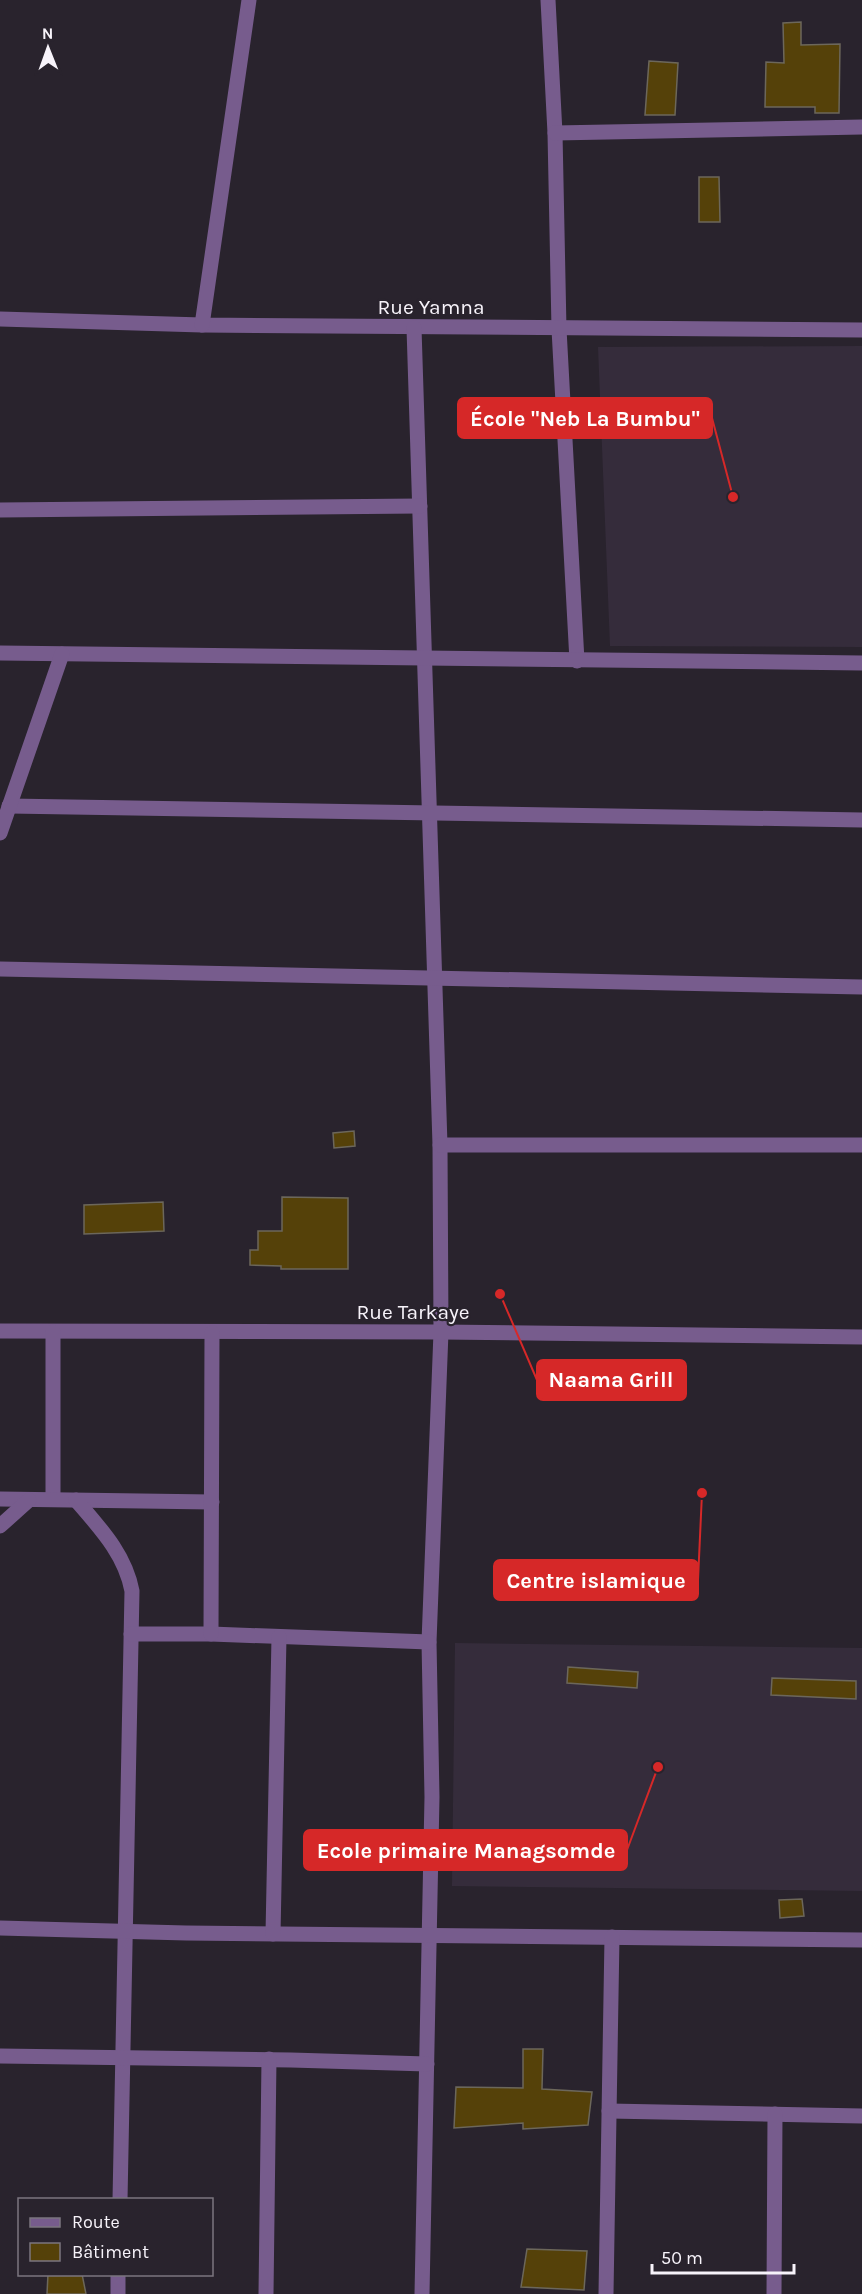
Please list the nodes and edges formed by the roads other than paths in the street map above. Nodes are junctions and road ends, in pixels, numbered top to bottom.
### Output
1 (249, 0) edge
2 (548, 0) edge
3 (862, 127) edge
4 (555, 133) junction
5 (0, 319) edge
6 (202, 326) junction
7 (414, 328) junction
8 (559, 329) junction
9 (862, 330) edge
10 (420, 506) junction
11 (0, 510) edge
12 (0, 653) edge
13 (62, 654) junction
14 (424, 658) junction
15 (577, 661) junction
16 (862, 663) edge
17 (9, 806) junction
18 (429, 813) junction
19 (862, 820) edge
20 (0, 833) edge
21 (0, 969) edge
22 (435, 979) junction
23 (862, 987) edge
24 (440, 1145) junction
25 (862, 1145) edge
26 (0, 1331) edge
27 (52, 1332) junction
28 (441, 1332) junction
29 (212, 1333) junction
30 (862, 1337) edge
31 (0, 1499) edge
32 (53, 1499) junction
33 (29, 1500) junction
34 (76, 1500) junction
35 (212, 1502) junction
36 (0, 1526) edge
37 (131, 1634) junction
38 (212, 1634) junction
39 (279, 1637) junction
40 (429, 1642) junction
41 (0, 1928) edge
42 (124, 1932) junction
43 (273, 1934) junction
44 (430, 1935) junction
45 (612, 1937) junction
46 (862, 1940) edge
47 (0, 2056) edge
48 (123, 2058) junction
49 (269, 2059) junction
50 (428, 2064) junction
51 (609, 2111) junction
52 (775, 2114) junction
53 (862, 2116) edge
54 (120, 2198) edge
55 (118, 2276) edge
56 (118, 2294) edge
57 (266, 2294) edge
58 (422, 2294) edge
59 (606, 2294) edge
60 (774, 2294) edge

1 - 6 street
2 - 4 street
3 - 4 street
4 - 8 street
5 - 6 street, Rue Yamna
6 - 7 street, Rue Yamna
7 - 8 street, Rue Yamna
7 - 10 street
8 - 9 street, Rue Yamna
8 - 15 street
10 - 11 street
10 - 14 street
12 - 13 street
13 - 14 street
13 - 17 street
14 - 15 street
14 - 18 street
15 - 16 street
17 - 18 street
17 - 20 street
18 - 19 street
18 - 22 street
21 - 22 street
22 - 23 street
22 - 24 street
24 - 25 street
24 - 28 street
26 - 27 street, Rue Tarkaye
27 - 29 street, Rue Tarkaye
27 - 32 street
28 - 29 street, Rue Tarkaye
28 - 30 street, Rue Tarkaye
28 - 40 street
29 - 35 street
31 - 33 street
32 - 33 street
32 - 34 street
33 - 36 street
34 - 35 street
34 - 37 street
35 - 38 street
37 - 38 street
37 - 42 street
38 - 39 street
39 - 40 street
39 - 43 street
40 - 44 street
41 - 42 street
42 - 43 street
42 - 48 street
43 - 44 street
44 - 45 street
44 - 50 street
45 - 46 street
45 - 51 street
47 - 48 street
48 - 49 street
48 - 54 street
49 - 50 street
49 - 57 street
50 - 58 street
51 - 52 street
51 - 59 street
52 - 53 street
52 - 60 street
55 - 56 street

